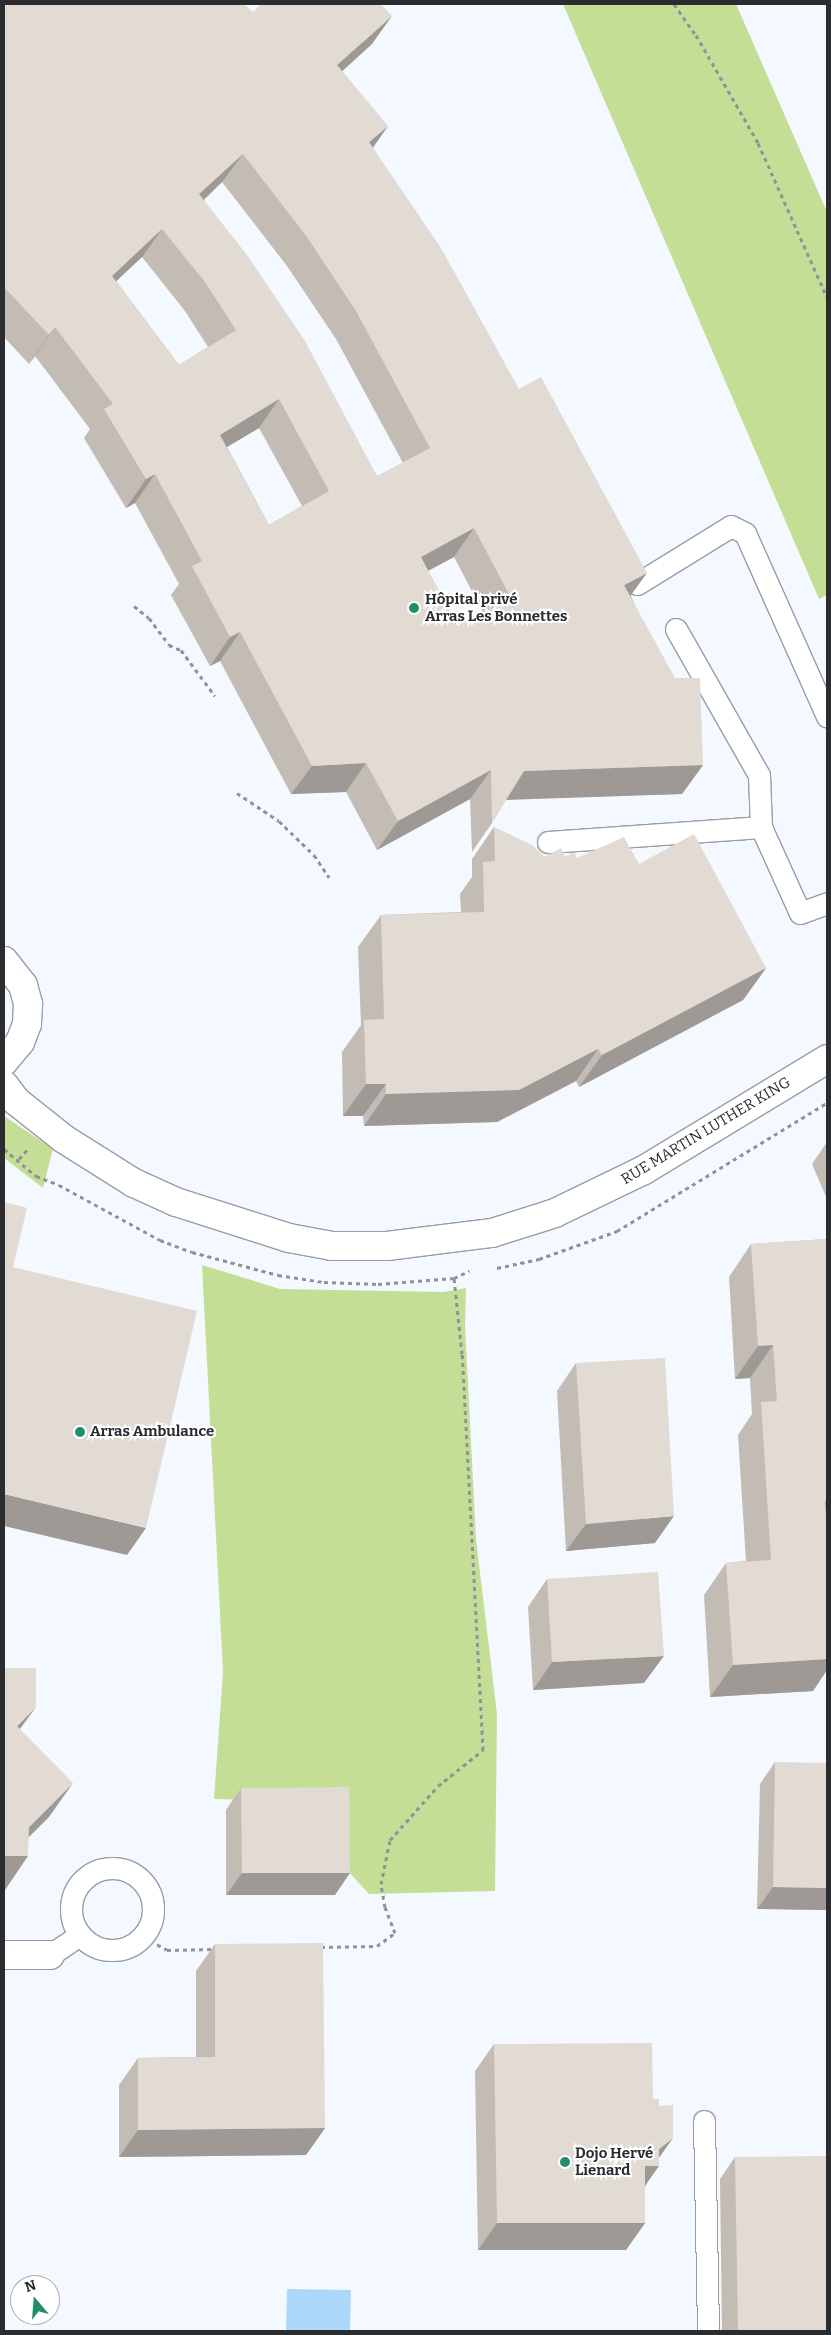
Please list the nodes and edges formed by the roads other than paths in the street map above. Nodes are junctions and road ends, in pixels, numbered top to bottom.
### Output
1 (637, 584) edge
2 (676, 630) dead end
3 (827, 716) edge
4 (761, 828) junction
5 (548, 842) dead end
6 (827, 903) edge
7 (4, 962) edge
8 (827, 1058) edge
9 (4, 1061) edge
10 (4, 1085) edge
11 (80, 1935) junction
12 (4, 1955) edge
13 (50, 1955) joint
14 (704, 2121) dead end
15 (708, 2331) edge

1 - 3 lane
2 - 4 lane
4 - 5 lane
4 - 6 lane
7 - 9 street
8 - 10 street, RUE MARTIN LUTHER KING
11 - 11 lane
11 - 13 lane
12 - 13 street
14 - 15 lane

